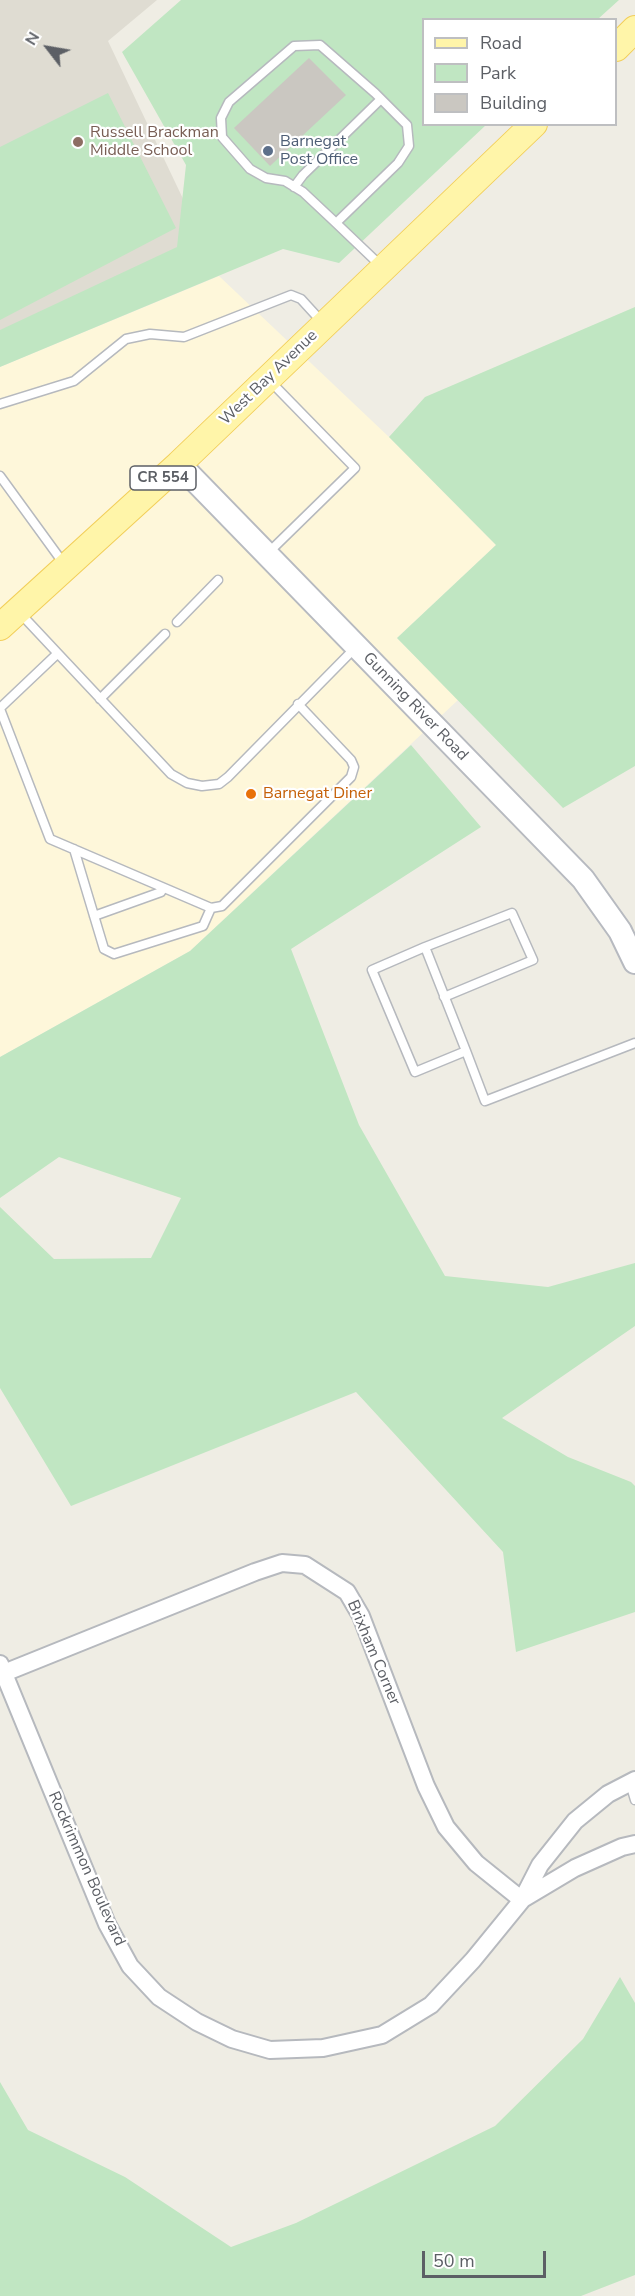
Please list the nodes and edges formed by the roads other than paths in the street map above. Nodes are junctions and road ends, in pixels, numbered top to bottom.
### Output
1 (635, 29) edge
2 (617, 46) edge
3 (381, 99) junction
4 (532, 126) edge
5 (294, 187) junction
6 (336, 223) junction
7 (383, 269) junction
8 (324, 325) junction
9 (268, 379) junction
10 (0, 404) edge
11 (179, 464) junction
12 (0, 476) edge
13 (266, 555) junction
14 (66, 567) junction
15 (218, 580) dead end
16 (9, 619) edge
17 (177, 622) dead end
18 (165, 634) dead end
19 (356, 646) junction
20 (57, 654) junction
21 (100, 699) junction
22 (298, 705) junction
23 (0, 709) edge
24 (74, 849) junction
25 (163, 888) junction
26 (211, 908) junction
27 (94, 916) junction
28 (425, 947) junction
29 (635, 962) edge
30 (444, 997) junction
31 (635, 1043) edge
32 (466, 1051) junction
33 (2, 1669) edge
34 (632, 1782) edge
35 (635, 1800) edge
36 (635, 1844) edge
37 (522, 1900) junction

1 - 2 main road
3 - 5 lane
3 - 5 lane
3 - 6 lane
4 - 7 main road, West Bay Avenue / CR 554
5 - 6 lane
6 - 7 lane
7 - 8 main road, West Bay Avenue / CR 554
8 - 9 main road, West Bay Avenue / CR 554
8 - 10 lane
9 - 11 main road, West Bay Avenue / CR 554
9 - 13 lane
11 - 13 street, Gunning River Road
11 - 14 main road, West Bay Avenue / CR 554
12 - 14 lane
13 - 19 street, Gunning River Road
14 - 16 main road, West Bay Avenue / CR 554
15 - 17 lane
16 - 20 lane
18 - 21 lane
19 - 22 lane
19 - 29 street, Gunning River Road
20 - 21 lane
20 - 23 lane
21 - 22 lane
22 - 26 lane
23 - 24 lane
24 - 25 lane
24 - 27 lane
25 - 26 lane
25 - 27 lane
26 - 27 lane
28 - 30 lane
28 - 30 lane
28 - 32 lane
30 - 32 lane
31 - 32 lane
33 - 37 street, Brixham Corner
33 - 37 street, Rockrimmon Boulevard
34 - 35 lane
34 - 37 street, Rockrimmon Boulevard
36 - 37 street, Rockrimmon Boulevard

